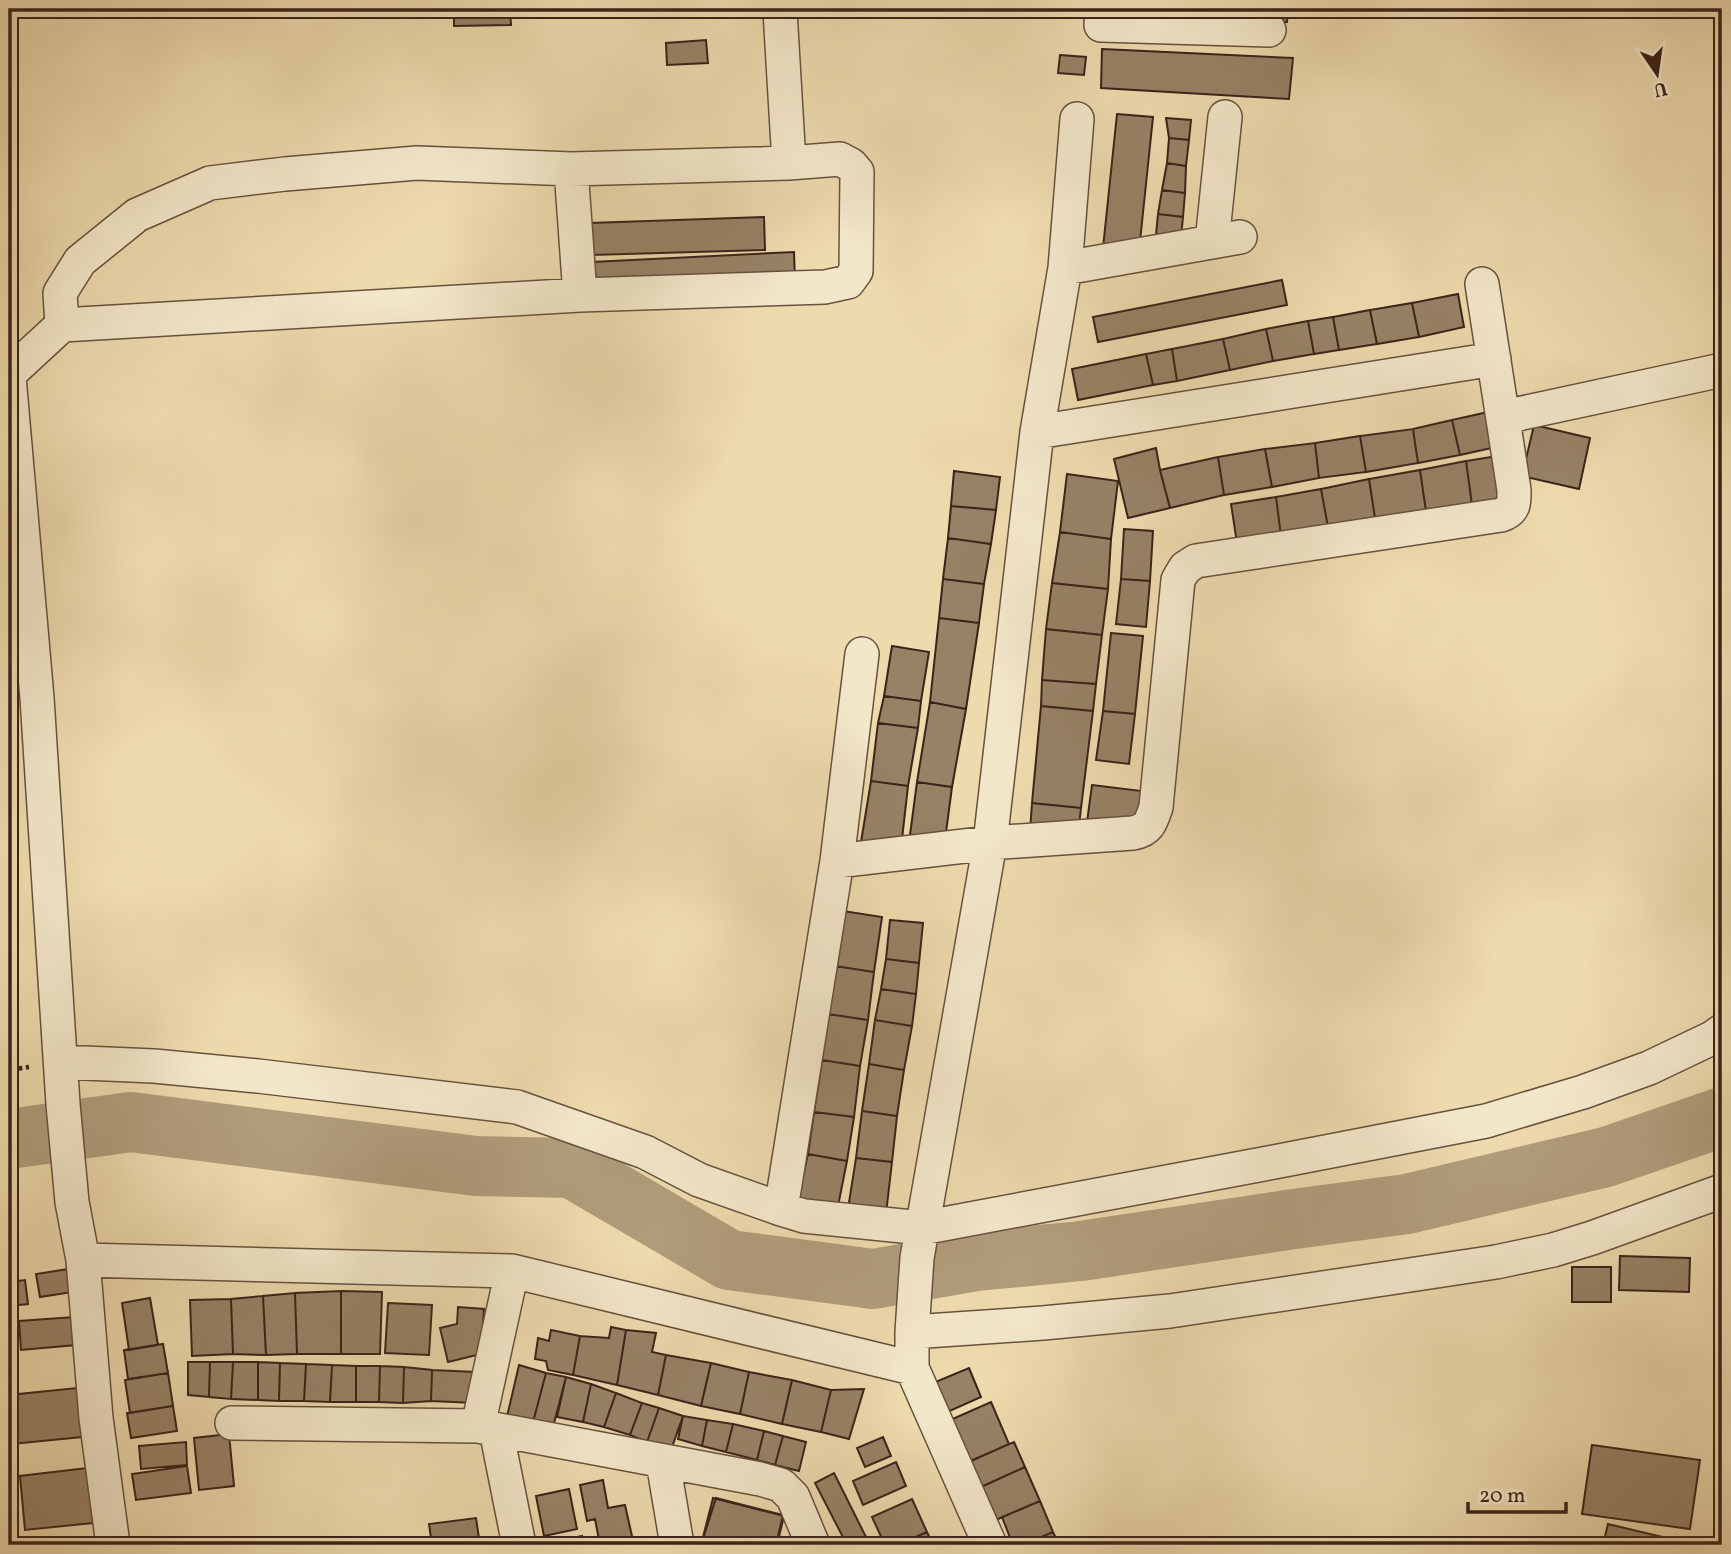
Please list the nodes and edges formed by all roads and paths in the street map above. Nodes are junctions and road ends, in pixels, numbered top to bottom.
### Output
1 (1102, 9) edge
2 (780, 11) dead end
3 (1231, 19) edge
4 (1269, 30) dead end
5 (1225, 117) dead end
6 (1077, 119) dead end
7 (789, 163) junction
8 (570, 169) junction
9 (1065, 268) junction
10 (1482, 284) dead end
11 (580, 296) junction
12 (62, 325) junction
13 (1494, 359) junction
14 (1722, 370) edge
15 (9, 376) edge
16 (1504, 417) junction
17 (1037, 432) junction
18 (862, 654) dead end
19 (990, 843) junction
20 (837, 861) junction
21 (1722, 1031) edge
22 (61, 1062) junction
23 (1722, 1191) edge
24 (781, 1209) junction
25 (76, 1219) junction
26 (919, 1243) junction
27 (512, 1271) junction
28 (913, 1319) junction
29 (912, 1368) junction
30 (232, 1423) dead end
31 (487, 1428) junction
32 (663, 1462) junction
33 (113, 1545) edge
34 (519, 1545) edge
35 (677, 1545) edge
36 (813, 1545) edge
37 (990, 1545) edge

1 - 3 street
2 - 7 street
3 - 4 street
5 - 9 street
6 - 9 street
7 - 8 street
7 - 11 street
8 - 11 street
8 - 12 street
9 - 17 street
10 - 13 street
11 - 12 street
12 - 15 street
13 - 16 street
13 - 17 street
14 - 16 street
15 - 22 street
16 - 19 street
17 - 19 street
18 - 20 street
19 - 20 street
19 - 26 street
20 - 24 street
21 - 26 street
22 - 24 street
22 - 25 street
23 - 28 street
24 - 26 street
25 - 27 street
25 - 33 street
26 - 28 street
27 - 29 street
27 - 31 street
28 - 29 street
29 - 37 street
30 - 31 street
31 - 32 street
31 - 34 street
32 - 35 street
32 - 36 street

